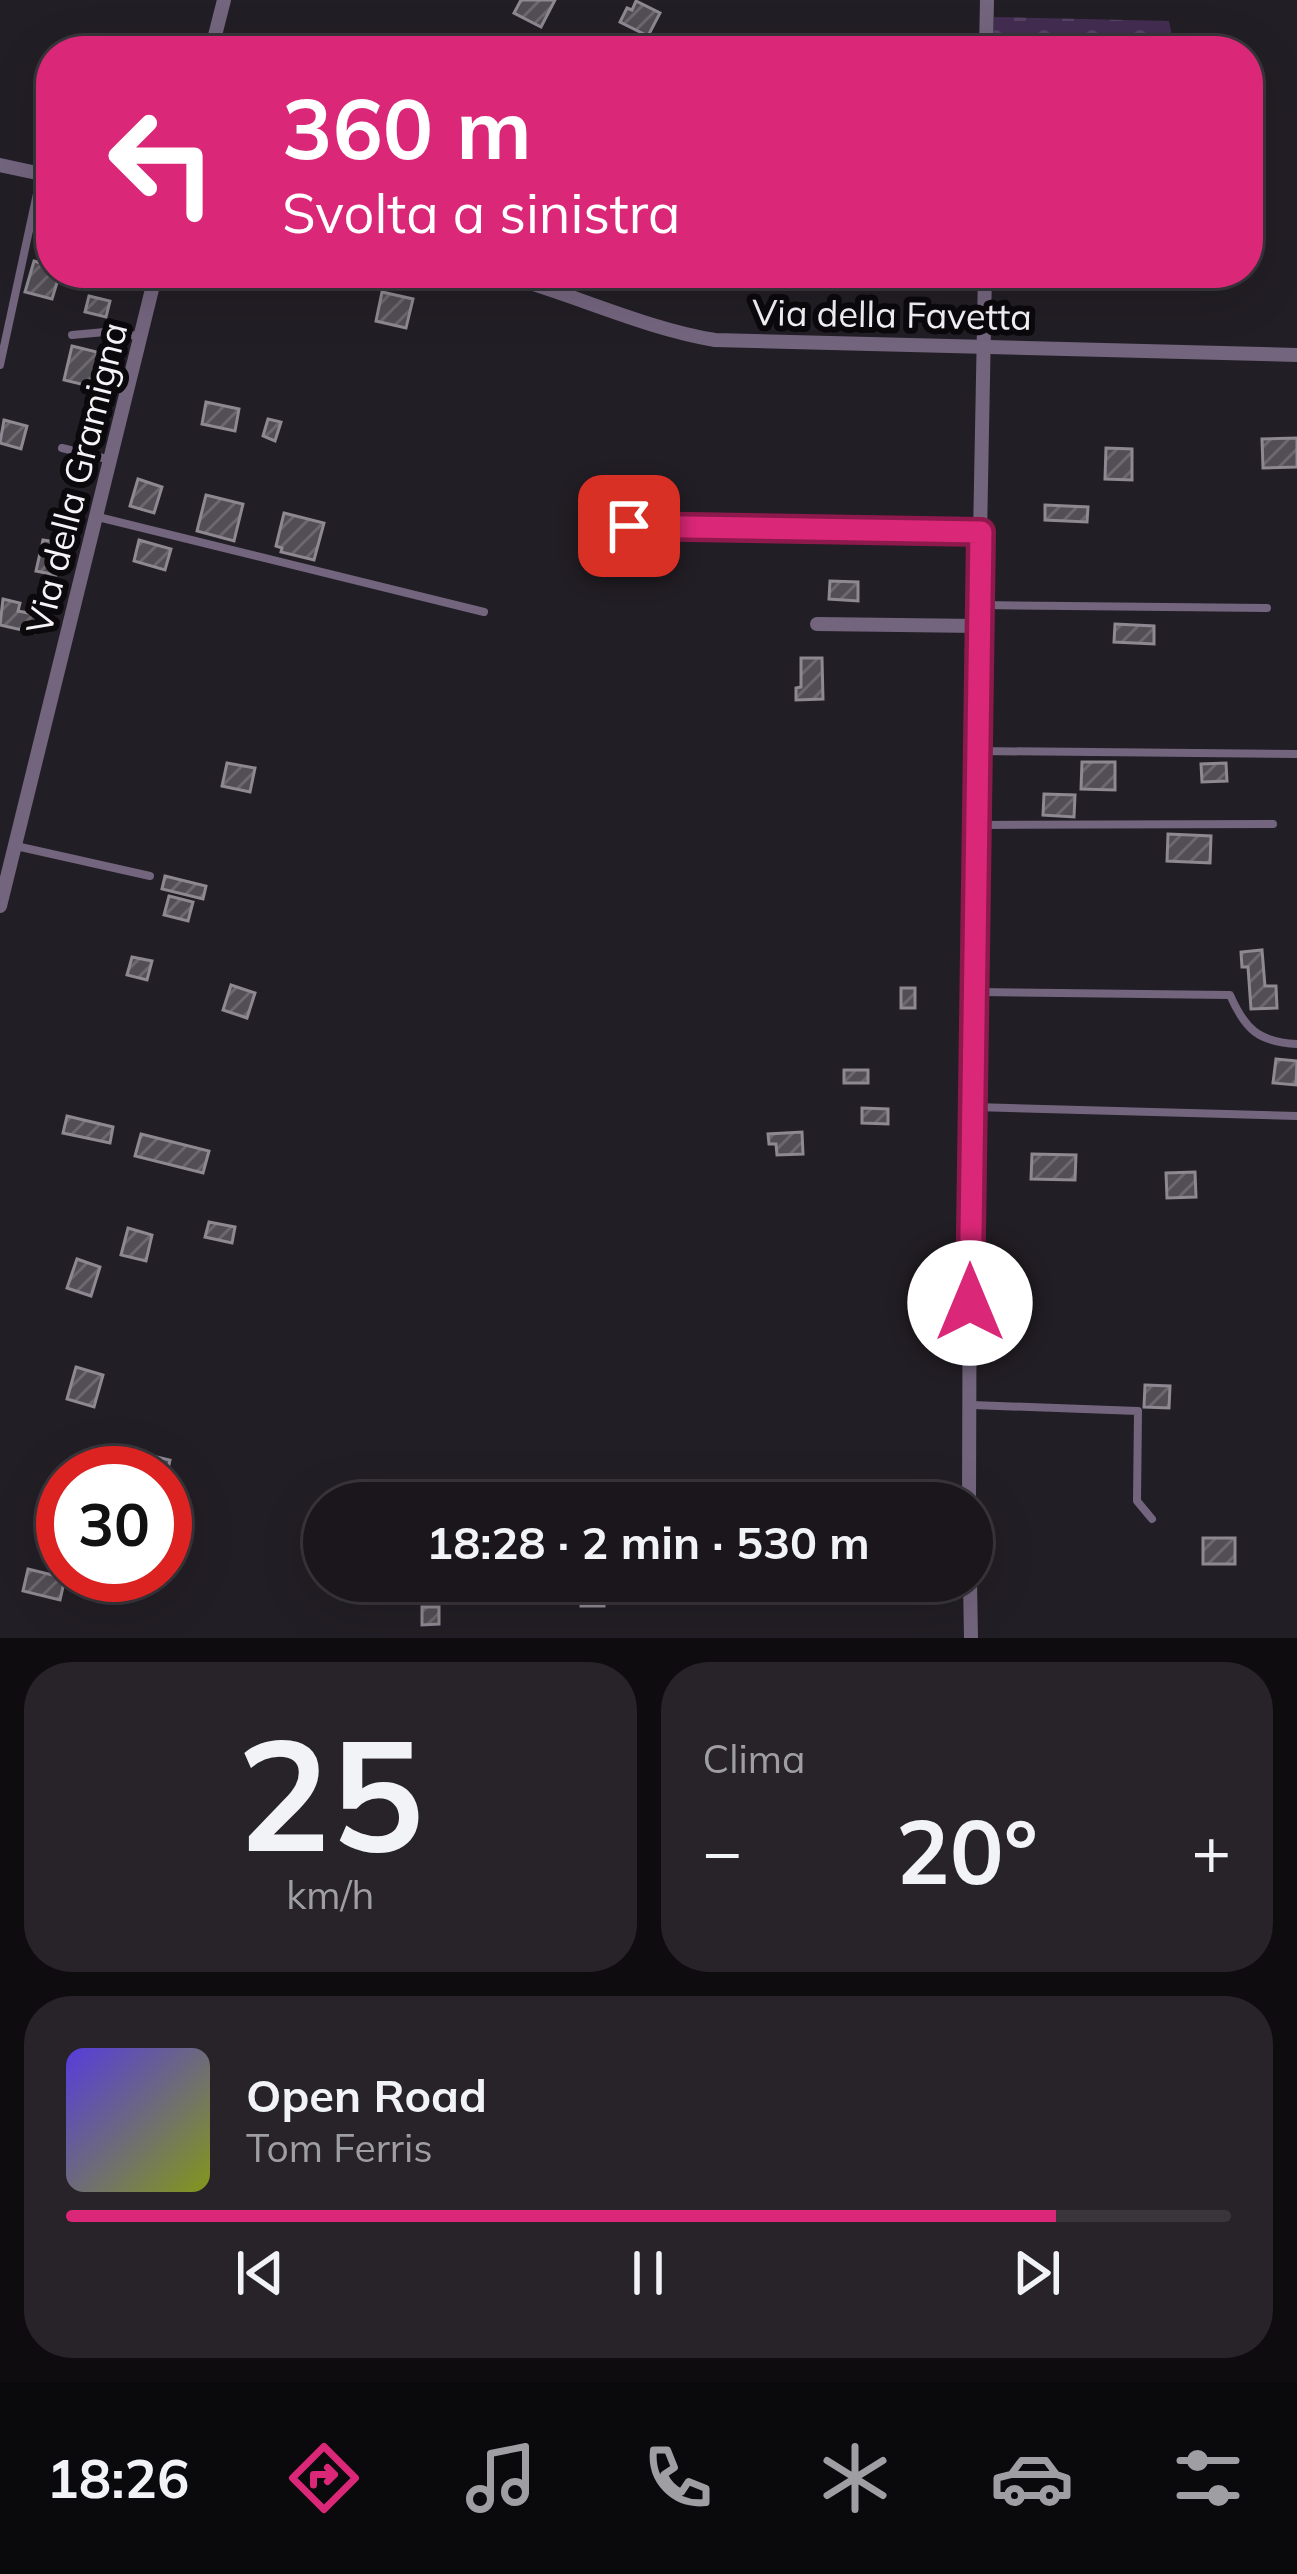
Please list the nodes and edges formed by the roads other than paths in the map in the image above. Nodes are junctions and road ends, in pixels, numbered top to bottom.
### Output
1 (224, 0) edge
2 (987, 0) edge
3 (216, 36) edge
4 (986, 36) edge
5 (0, 165) edge
6 (36, 173) edge
7 (36, 216) edge
8 (152, 288) edge
9 (553, 288) edge
10 (985, 288) edge
11 (72, 334) dead end
12 (141, 337) junction
13 (985, 344) junction
14 (1297, 355) edge
15 (0, 365) edge
16 (62, 448) dead end
17 (112, 461) junction
18 (98, 517) junction
19 (629, 526) dead end
20 (981, 532) junction
21 (980, 605) junction
22 (1267, 608) dead end
23 (484, 612) dead end
24 (817, 624) dead end
25 (979, 626) junction
26 (976, 751) junction
27 (1297, 754) edge
28 (1273, 824) dead end
29 (976, 825) junction
30 (16, 846) junction
31 (150, 876) dead end
32 (0, 907) edge
33 (977, 992) junction
34 (1297, 1044) edge
35 (973, 1107) junction
36 (1297, 1116) edge
37 (970, 1405) junction
38 (969, 1482) edge
39 (1151, 1519) dead end
40 (970, 1602) edge
41 (971, 1638) edge

1 - 3 street
2 - 4 street
5 - 6 street
7 - 15 lane
8 - 12 street, Via della Gramigna
9 - 13 street, Via della Favetta
10 - 13 street
11 - 12 lane
12 - 17 street, Via della Gramigna
13 - 14 street, Via della Favetta
13 - 20 street
16 - 17 lane
17 - 18 street, Via della Gramigna
18 - 23 lane
18 - 30 street, Via della Gramigna
19 - 20 lane
20 - 21 street
21 - 22 lane
21 - 25 street
24 - 25 street
25 - 26 street
26 - 27 lane
26 - 29 street
28 - 29 lane
29 - 33 street
30 - 31 lane
30 - 32 street, Via della Gramigna
33 - 34 lane
33 - 35 street
35 - 36 lane
35 - 37 street
37 - 38 street
37 - 39 lane
40 - 41 street

